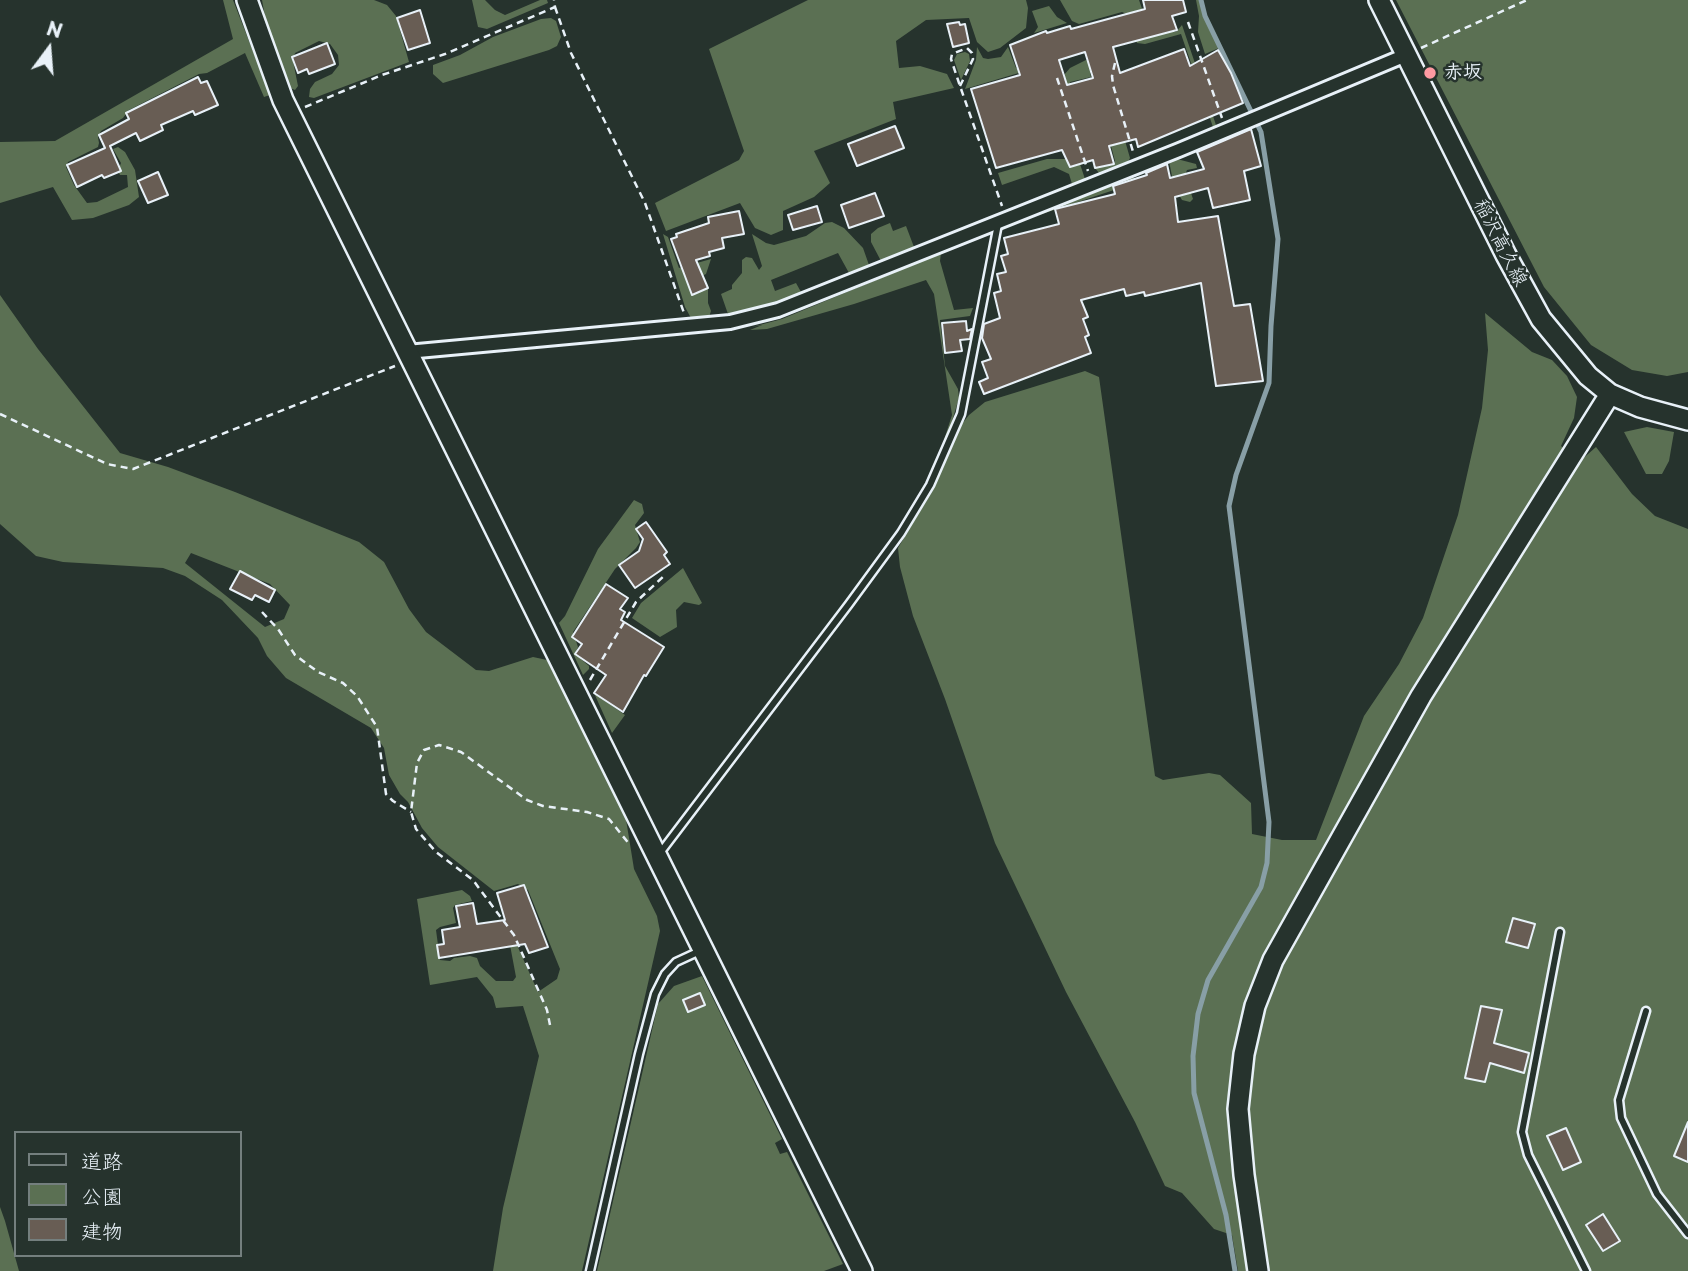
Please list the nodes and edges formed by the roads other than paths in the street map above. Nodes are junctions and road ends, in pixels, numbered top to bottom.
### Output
1 (247, 0) edge
2 (1379, 0) edge
3 (1406, 55) junction
4 (1002, 220) junction
5 (409, 355) junction
6 (1610, 394) junction
7 (1688, 420) edge
8 (658, 855) junction
9 (1560, 932) dead end
10 (704, 949) junction
11 (1646, 1011) dead end
12 (1688, 1234) edge
13 (590, 1271) edge
14 (862, 1271) edge
15 (1258, 1271) edge
16 (1586, 1271) edge

1 - 5 street
2 - 3 street, 稲沢高久線
3 - 4 street
3 - 6 street, 稲沢高久線
4 - 5 street
4 - 8 lane
5 - 8 street
6 - 7 street, 稲沢高久線
6 - 15 street
8 - 10 street
9 - 16 lane
10 - 13 lane
10 - 14 street
11 - 12 lane

